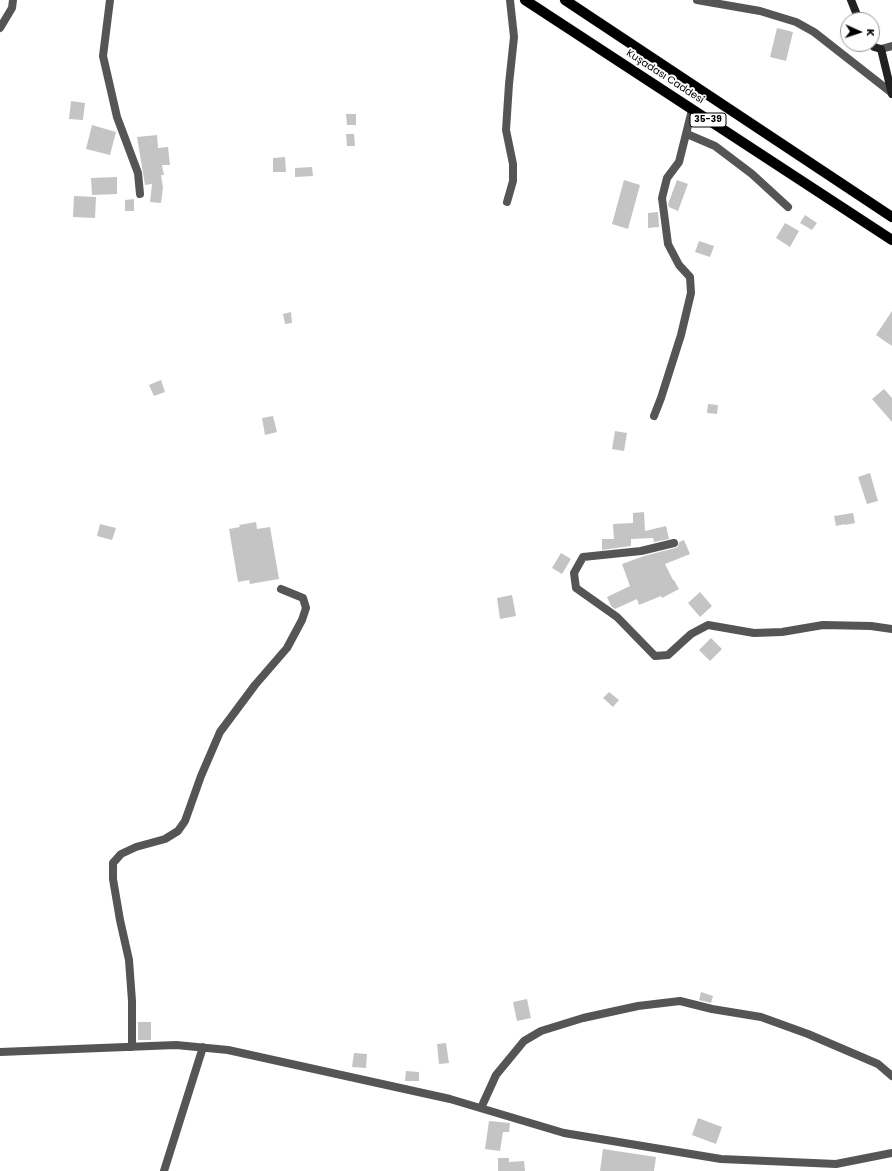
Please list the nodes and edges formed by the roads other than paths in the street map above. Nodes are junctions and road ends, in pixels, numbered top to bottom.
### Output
1 (13, 0) edge
2 (110, 0) edge
3 (510, 0) edge
4 (525, 0) edge
5 (565, 0) edge
6 (697, 0) edge
7 (851, 0) edge
8 (856, 12) edge
9 (0, 28) edge
10 (892, 46) edge
11 (881, 49) joint
12 (892, 94) edge
13 (692, 110) junction
14 (687, 134) junction
15 (140, 194) dead end
16 (507, 202) dead end
17 (788, 207) dead end
18 (892, 217) edge
19 (892, 240) edge
20 (654, 416) dead end
21 (674, 543) dead end
22 (281, 589) dead end
23 (892, 629) edge
24 (132, 1046) junction
25 (203, 1047) junction
26 (0, 1052) edge
27 (892, 1076) edge
28 (481, 1108) junction
29 (892, 1153) edge
30 (164, 1171) edge

1 - 9 street
2 - 15 street
3 - 16 street
4 - 13 main road, Kuşadası Caddesi / 35-39
5 - 18 main road, Kuşadası Caddesi / 35-39
6 - 12 street
7 - 8 street
10 - 11 street
11 - 12 street
13 - 14 street
13 - 19 main road, Kuşadası Caddesi / 35-39
14 - 17 street
14 - 20 street
21 - 23 street
22 - 24 street
24 - 25 street
24 - 26 street
25 - 28 street
25 - 30 street
27 - 28 street
28 - 29 street

